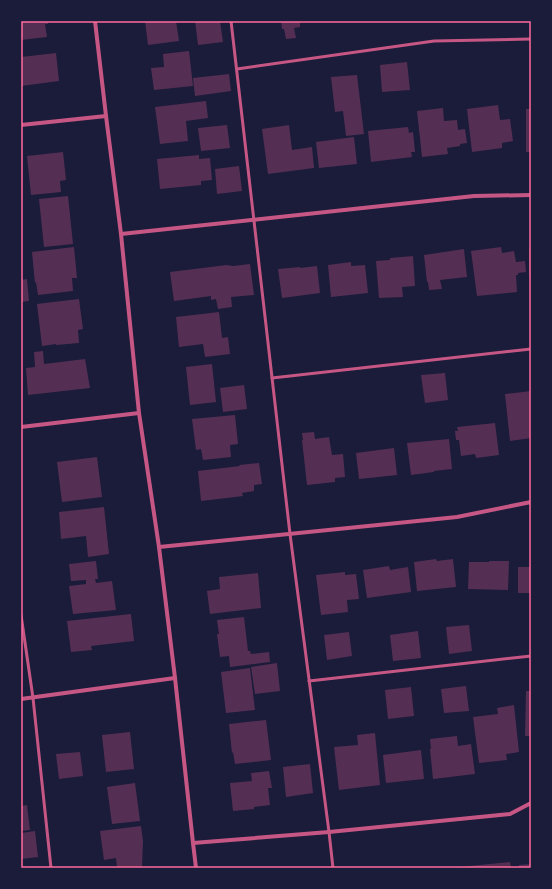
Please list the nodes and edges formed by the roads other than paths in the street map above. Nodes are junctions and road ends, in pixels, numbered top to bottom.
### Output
1 (95, 21) edge
2 (231, 21) edge
3 (531, 39) edge
4 (237, 69) junction
5 (106, 116) junction
6 (21, 125) edge
7 (531, 196) edge
8 (254, 220) junction
9 (121, 234) junction
10 (531, 349) edge
11 (272, 378) junction
12 (139, 413) junction
13 (21, 427) edge
14 (531, 502) edge
15 (290, 534) junction
16 (159, 547) junction
17 (21, 615) edge
18 (531, 656) edge
19 (175, 678) junction
20 (309, 681) junction
21 (33, 698) junction
22 (21, 699) edge
23 (531, 803) edge
24 (329, 832) junction
25 (192, 843) junction
26 (51, 868) edge
27 (196, 868) edge
28 (333, 868) edge

1 - 5 street
2 - 4 lane
3 - 4 lane
4 - 8 lane
5 - 6 street
5 - 9 street
7 - 8 street
8 - 9 street
8 - 11 lane
9 - 12 street
10 - 11 lane
11 - 15 lane
12 - 13 street
12 - 16 street
14 - 15 street
15 - 16 street
15 - 20 lane
16 - 19 street
17 - 21 lane
18 - 20 lane
19 - 21 street
19 - 25 street
20 - 24 lane
21 - 22 street
21 - 26 lane
23 - 24 street
24 - 25 street
24 - 28 lane
25 - 27 street

